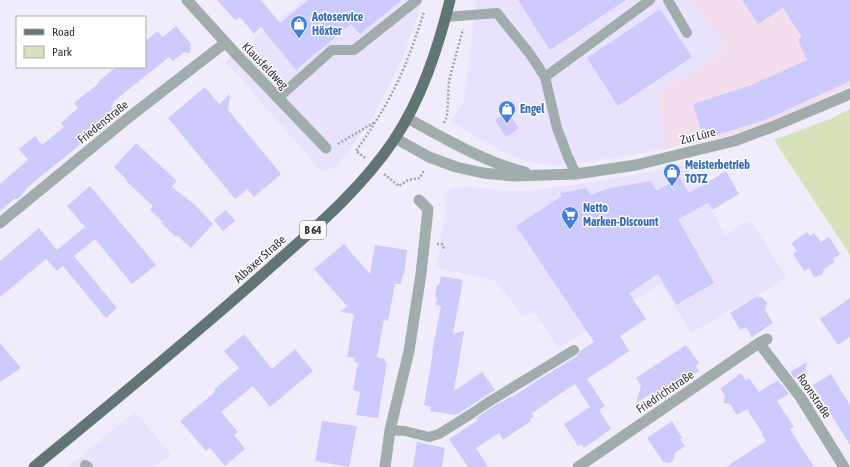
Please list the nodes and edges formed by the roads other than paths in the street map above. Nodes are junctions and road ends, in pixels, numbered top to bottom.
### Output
1 (187, 0) edge
2 (418, 0) edge
3 (450, 0) edge
4 (650, 0) edge
5 (668, 0) edge
6 (446, 16) junction
7 (686, 32) dead end
8 (225, 43) junction
9 (545, 77) junction
10 (850, 94) edge
11 (278, 98) junction
12 (407, 118) junction
13 (395, 138) junction
14 (326, 148) road end
15 (576, 174) junction
16 (545, 176) junction
17 (419, 200) dead end
18 (0, 223) edge
19 (763, 341) joint
20 (574, 350) dead end
21 (390, 430) junction
22 (34, 467) edge
23 (385, 467) edge
24 (578, 467) edge
25 (844, 467) edge

1 - 8 street, Klausfeldweg
2 - 11 lane
3 - 6 main road, Albaxer Straße / B 64
4 - 9 lane
5 - 7 lane
6 - 9 lane
6 - 12 main road, Albaxer Straße / B 64
8 - 11 street, Klausfeldweg
8 - 18 street, Friedenstraße
9 - 15 lane
10 - 15 street, Zur Lüre
11 - 14 street, Klausfeldweg
12 - 13 main road, Albaxer Straße / B 64
12 - 16 street, Zur Lüre
13 - 16 street, Zur Lüre
13 - 22 main road, Albaxer Straße / B 64
15 - 16 street, Zur Lüre
17 - 21 street
19 - 24 street, Friedrichstraße
19 - 25 street, Roonstraße
20 - 21 lane
21 - 23 street

